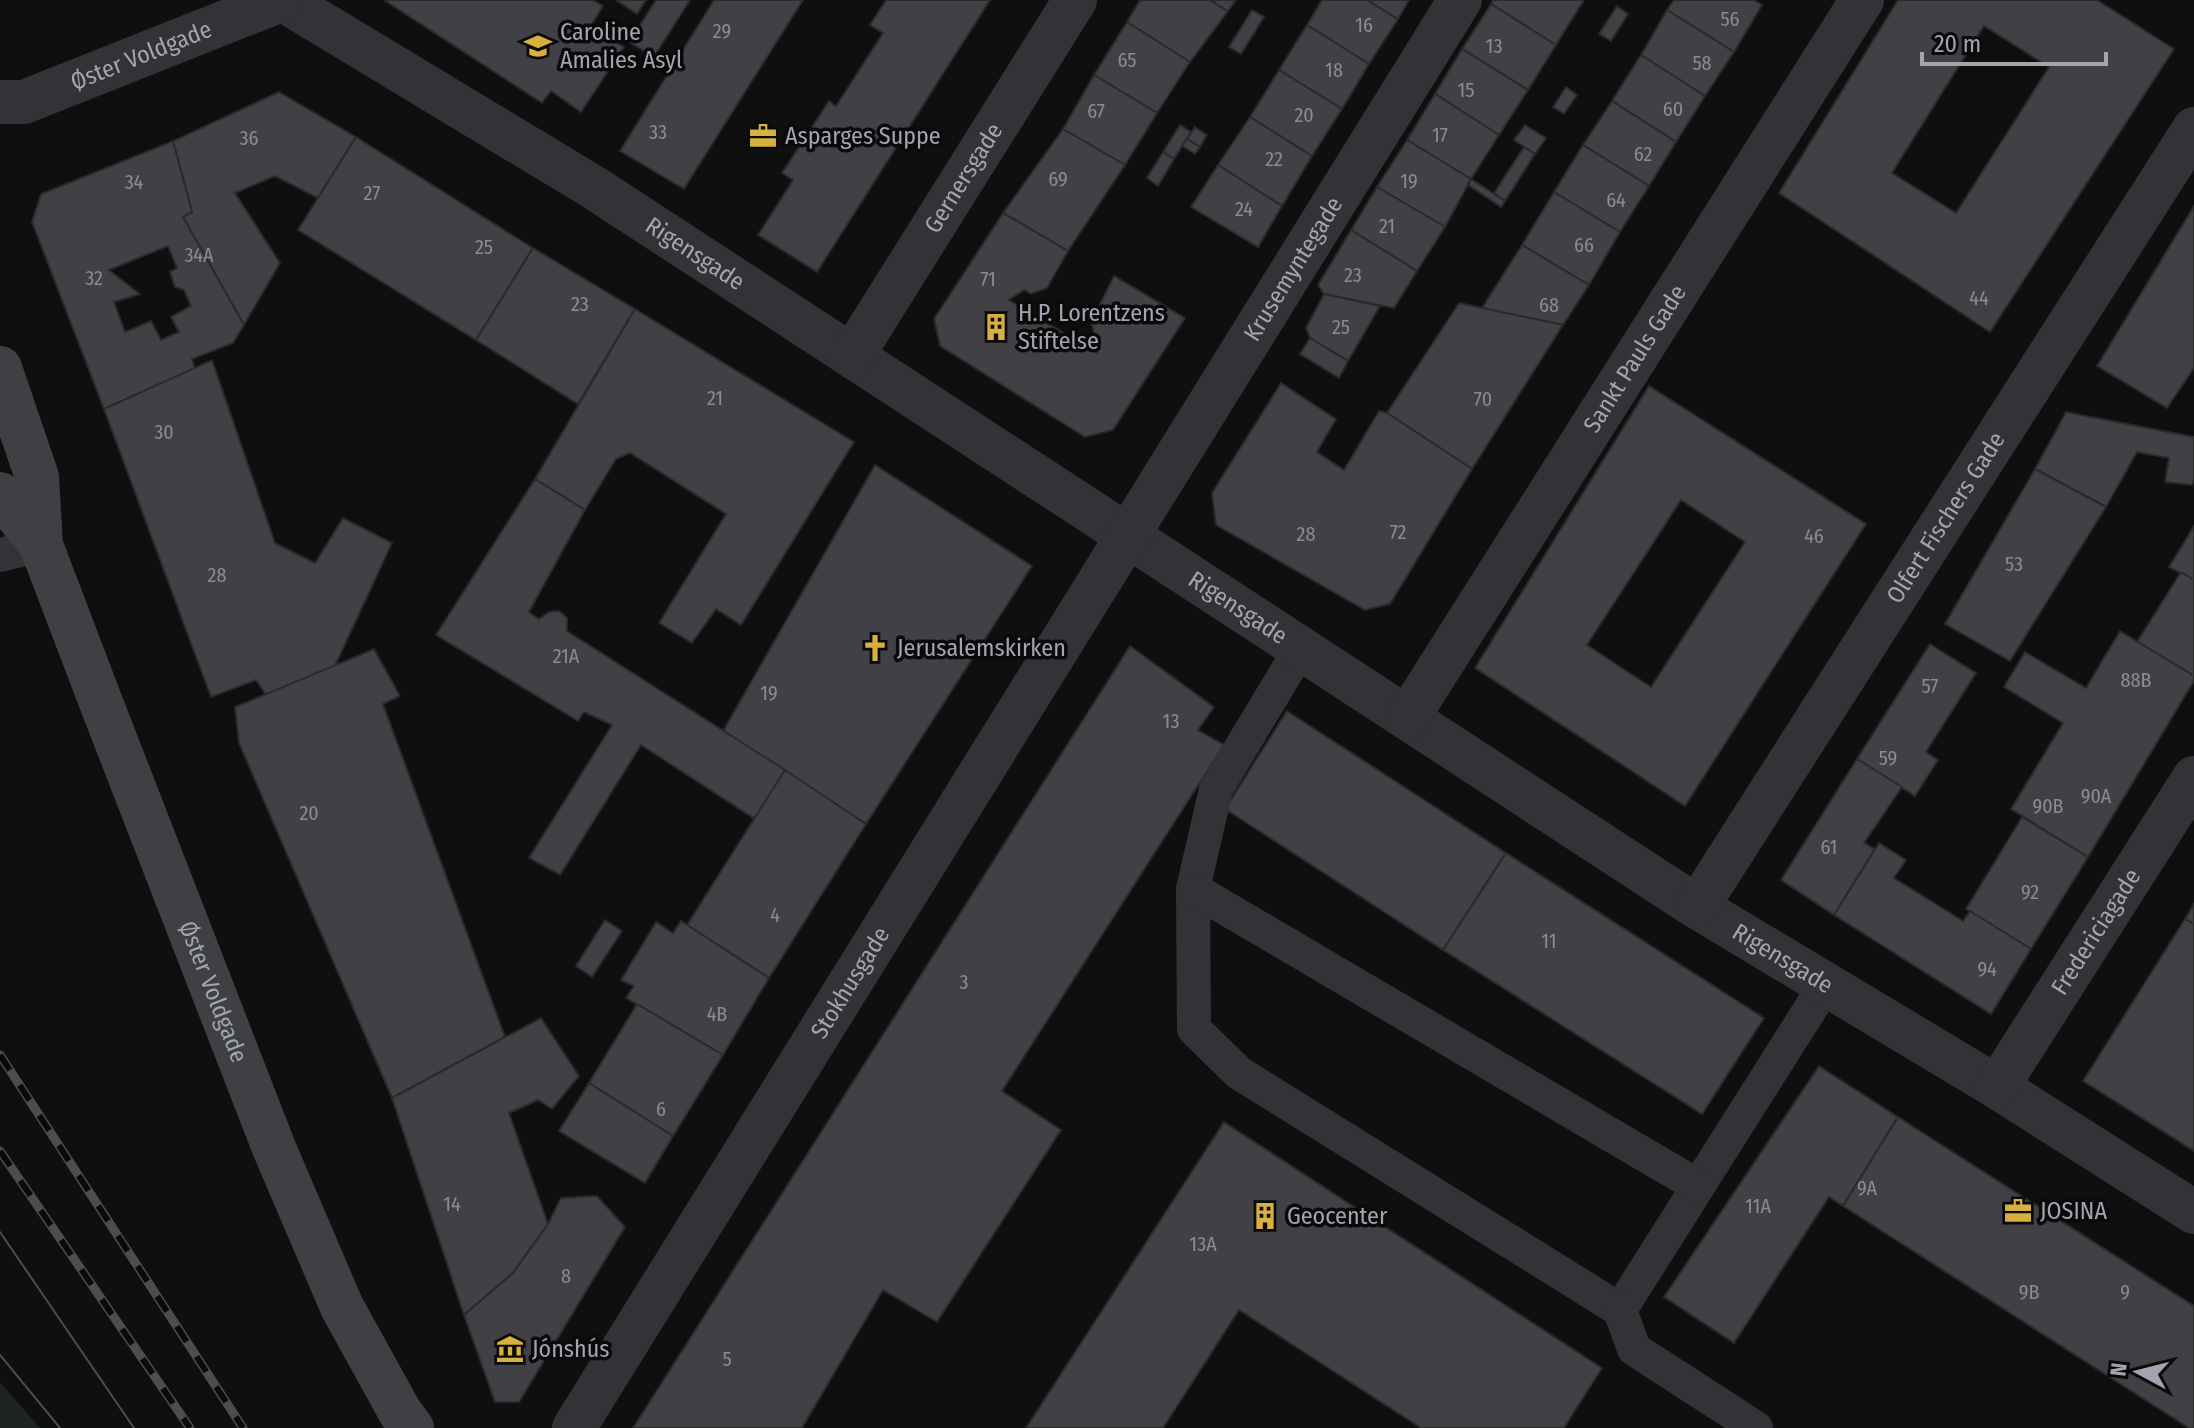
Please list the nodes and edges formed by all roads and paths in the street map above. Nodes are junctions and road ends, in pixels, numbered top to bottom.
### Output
1 (282, 0) edge
2 (1075, 0) edge
3 (1460, 0) edge
4 (1862, 0) edge
5 (0, 102) edge
6 (2194, 129) edge
7 (852, 356) junction
8 (0, 368) edge
9 (0, 494) edge
10 (1127, 536) junction
11 (20, 550) edge
12 (1301, 648) junction
13 (1408, 717) junction
14 (2194, 778) edge
15 (1193, 889) junction
16 (1697, 907) junction
17 (1826, 984) junction
18 (1997, 1087) junction
19 (1698, 1186) junction
20 (2194, 1212) edge
21 (1620, 1310) junction
22 (412, 1428) edge
23 (574, 1428) edge
24 (1756, 1428) edge

1 - 5 street, Øster Voldgade
1 - 7 street, Rigensgade
2 - 7 street, Gernersgade
3 - 10 street, Krusemyntegade
4 - 13 street, Sankt Pauls Gade
6 - 16 street, Olfert Fischers Gade
7 - 10 street, Rigensgade
8 - 11 street, Øster Voldgade
9 - 11 street, Øster Voldgade
10 - 12 street, Rigensgade
10 - 23 street, Stokhusgade
11 - 22 street, Øster Voldgade
12 - 13 street, Rigensgade
12 - 15 lane
13 - 16 street, Rigensgade
14 - 18 street, Fredericiagade
15 - 19 lane
15 - 21 lane
16 - 17 street, Rigensgade
17 - 18 street, Rigensgade
17 - 19 lane
18 - 20 street, Rigensgade
19 - 21 lane
21 - 24 lane

